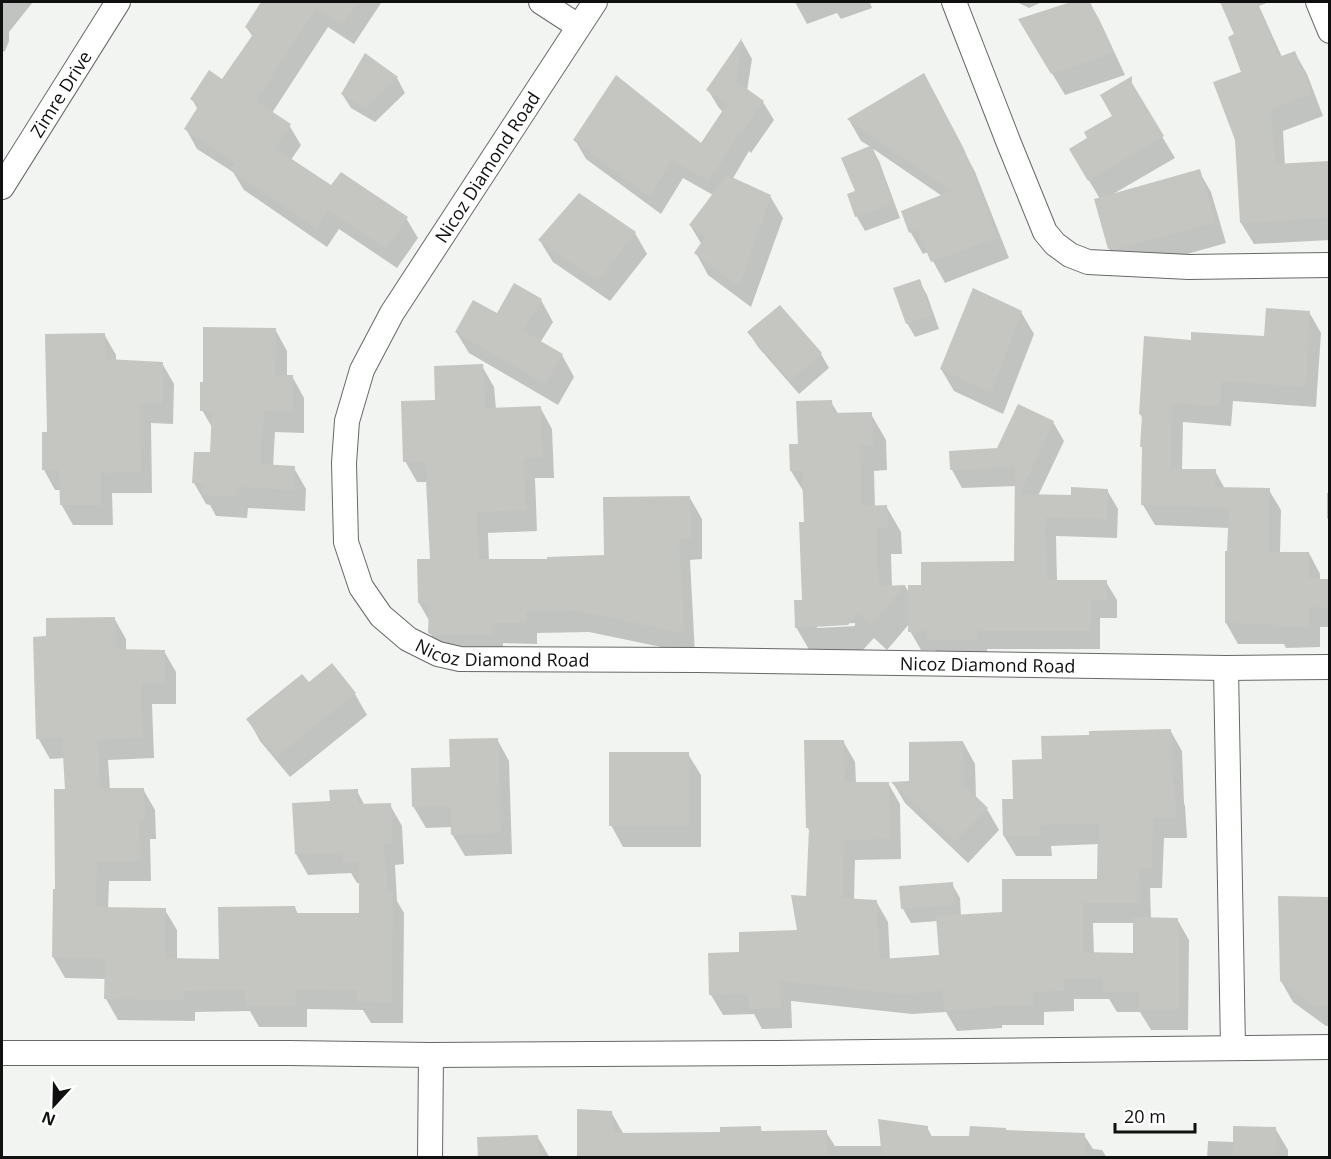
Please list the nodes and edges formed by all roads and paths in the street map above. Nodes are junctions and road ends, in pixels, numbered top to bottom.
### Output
1 (118, 2) edge
2 (540, 2) edge
3 (595, 2) edge
4 (954, 2) edge
5 (1318, 2) edge
6 (578, 26) junction
7 (1329, 31) edge
8 (2, 187) edge
9 (1329, 265) edge
10 (1329, 667) edge
11 (1226, 668) junction
12 (1329, 1047) edge
13 (1233, 1048) junction
14 (2, 1053) edge
15 (431, 1055) junction
16 (430, 1158) edge

1 - 8 street, Zimre Drive
2 - 6 street
3 - 6 street, Nicoz Diamond Road
4 - 9 street
5 - 7 street
6 - 11 street, Nicoz Diamond Road
10 - 11 street, Nicoz Diamond Road
11 - 13 street
12 - 13 street
13 - 15 street
14 - 15 street
15 - 16 street

